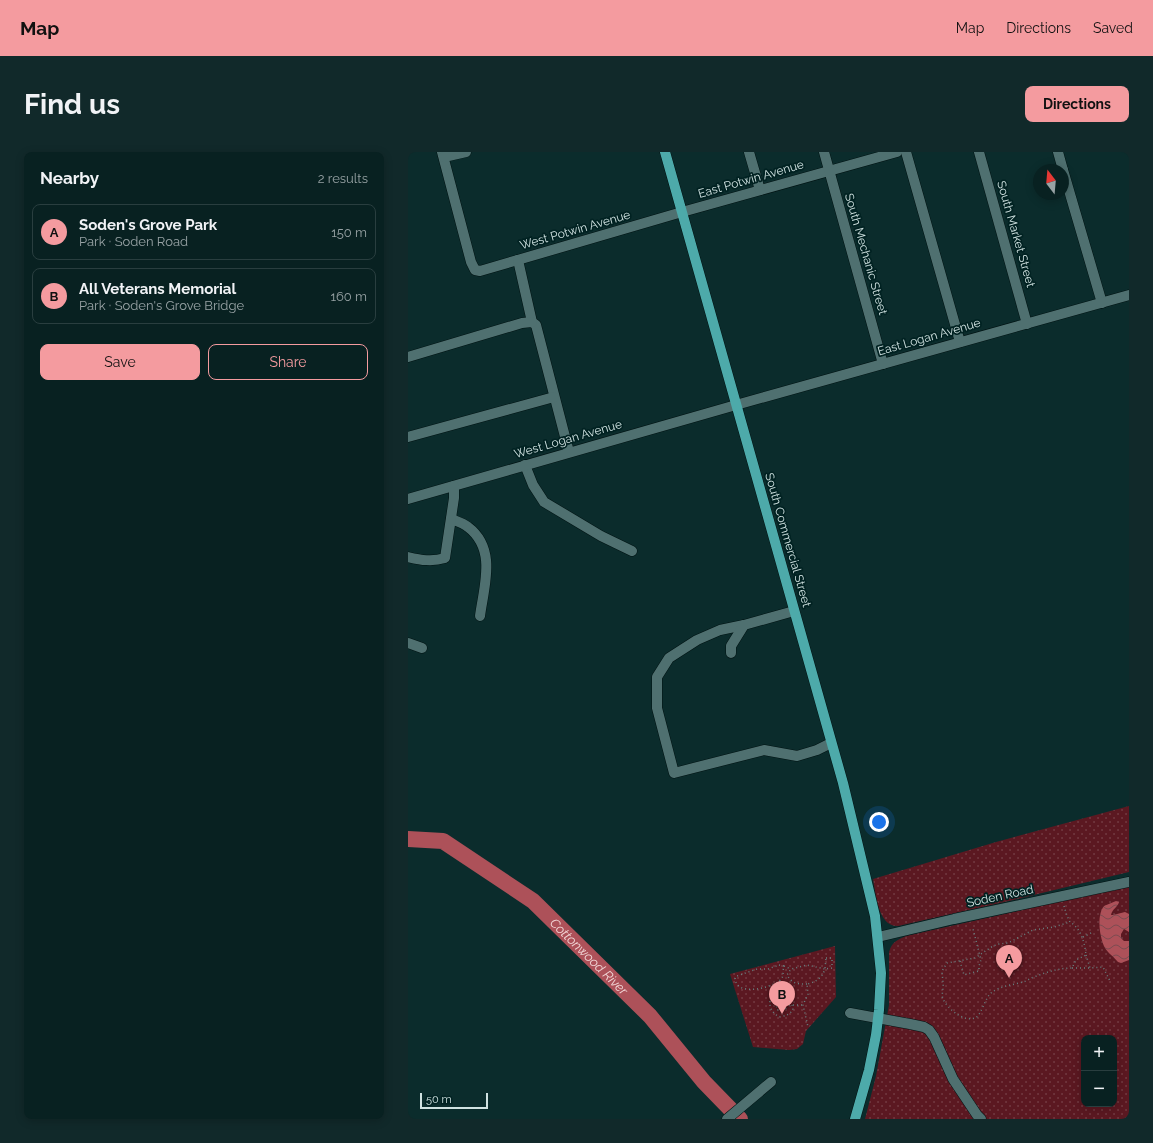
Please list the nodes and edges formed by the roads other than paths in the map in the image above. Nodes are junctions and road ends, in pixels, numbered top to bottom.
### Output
1 (466, 152) edge
2 (665, 152) edge
3 (749, 152) edge
4 (824, 152) edge
5 (896, 152) edge
6 (906, 152) edge
7 (979, 152) edge
8 (1058, 152) edge
9 (443, 155) edge
10 (1061, 164) edge
11 (830, 171) junction
12 (760, 190) junction
13 (1069, 190) edge
14 (682, 212) junction
15 (518, 260) junction
16 (1129, 295) edge
17 (1102, 303) junction
18 (532, 322) junction
19 (1027, 324) junction
20 (960, 342) junction
21 (408, 357) edge
22 (883, 364) junction
23 (554, 396) junction
24 (736, 405) junction
25 (408, 437) edge
26 (568, 452) junction
27 (525, 465) junction
28 (454, 486) junction
29 (408, 499) edge
30 (451, 519) junction
31 (632, 551) dead end
32 (408, 557) edge
33 (794, 611) junction
34 (480, 616) dead end
35 (744, 625) junction
36 (408, 642) edge
37 (422, 648) dead end
38 (731, 654) dead end
39 (831, 742) junction
40 (1129, 882) edge
41 (878, 937) junction
42 (850, 1013) dead end
43 (878, 1018) junction
44 (771, 1082) dead end
45 (978, 1118) edge
46 (727, 1119) edge
47 (854, 1119) edge

1 - 9 street
2 - 14 main road, South Commercial Street
3 - 12 street
4 - 11 street, South Mechanic Street
5 - 11 street, East Potwin Avenue
6 - 20 street
7 - 19 street, South Market Street
8 - 10 street
9 - 15 street, West Potwin Avenue
11 - 12 street, East Potwin Avenue
11 - 22 street, South Mechanic Street
12 - 14 street, East Potwin Avenue
13 - 17 street
14 - 15 street, West Potwin Avenue
14 - 24 main road, South Commercial Street
15 - 18 street
16 - 17 street, East Logan Avenue
17 - 19 street, East Logan Avenue
18 - 21 street
18 - 23 street
19 - 20 street, East Logan Avenue
20 - 22 street, East Logan Avenue
22 - 24 street, East Logan Avenue
23 - 25 street
23 - 26 street
24 - 26 street, West Logan Avenue
24 - 33 main road, South Commercial Street
26 - 27 street, West Logan Avenue
27 - 28 street, West Logan Avenue
27 - 31 street
28 - 29 street, West Logan Avenue
28 - 30 street
30 - 32 street
30 - 34 street
33 - 35 street
33 - 39 main road, South Commercial Street
35 - 38 street
35 - 39 street
36 - 37 street
39 - 41 main road, South Commercial Street
40 - 41 street, Soden Road
41 - 43 main road, South Commercial Street
42 - 43 street
43 - 45 street
43 - 47 main road, South Commercial Street
44 - 46 street

